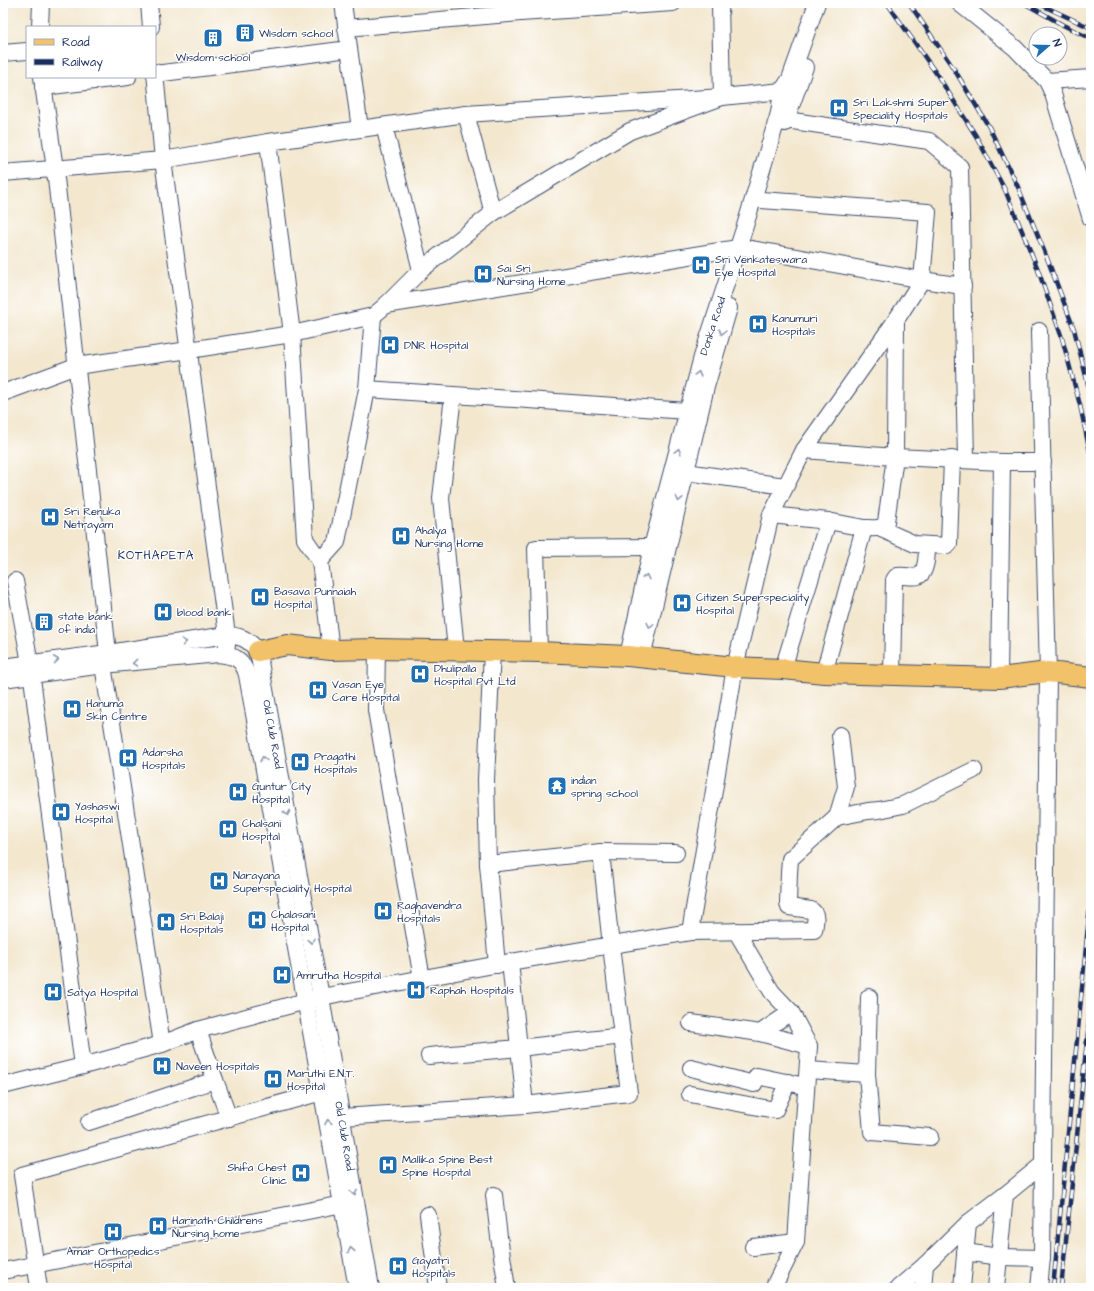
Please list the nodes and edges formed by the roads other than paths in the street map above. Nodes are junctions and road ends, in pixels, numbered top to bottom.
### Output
1 (41, 3) edge
2 (149, 3) edge
3 (343, 3) edge
4 (673, 3) edge
5 (720, 3) edge
6 (817, 3) edge
7 (827, 3) edge
8 (959, 3) edge
9 (520, 8) edge
10 (40, 26) edge
11 (151, 26) edge
12 (346, 28) junction
13 (349, 49) junction
14 (26, 52) edge
15 (3, 53) edge
16 (156, 73) edge
17 (111, 78) edge
18 (155, 78) edge
19 (1091, 78) edge
20 (1047, 81) junction
21 (43, 82) edge
22 (782, 91) junction
23 (722, 97) junction
24 (466, 114) junction
25 (786, 120) junction
26 (384, 126) junction
27 (360, 129) junction
28 (268, 142) junction
29 (163, 160) junction
30 (55, 169) junction
31 (3, 173) edge
32 (761, 200) junction
33 (493, 213) junction
34 (1091, 219) edge
35 (742, 248) junction
36 (421, 270) junction
37 (922, 280) junction
38 (963, 286) junction
39 (386, 306) junction
40 (373, 316) junction
41 (896, 320) junction
42 (1039, 331) dead end
43 (292, 334) junction
44 (189, 350) junction
45 (76, 366) junction
46 (367, 390) junction
47 (3, 393) edge
48 (453, 396) junction
49 (687, 411) junction
50 (804, 450) junction
51 (895, 457) junction
52 (959, 460) junction
53 (1002, 462) junction
54 (1043, 462) junction
55 (686, 472) junction
56 (785, 486) junction
57 (771, 515) junction
58 (828, 521) junction
59 (871, 528) junction
60 (928, 545) junction
61 (652, 547) junction
62 (320, 560) junction
63 (15, 581) dead end
64 (226, 635) junction
65 (377, 648) junction
66 (331, 650) junction
67 (456, 650) junction
68 (258, 651) junction
69 (492, 651) junction
70 (539, 652) junction
71 (227, 655) junction
72 (635, 656) junction
73 (106, 659) junction
74 (3, 666) edge
75 (735, 667) junction
76 (30, 669) junction
77 (783, 669) junction
78 (1048, 672) junction
79 (824, 673) junction
80 (892, 675) junction
81 (1091, 677) edge
82 (999, 678) junction
83 (3, 679) edge
84 (840, 735) dead end
85 (974, 770) dead end
86 (837, 817) junction
87 (600, 852) junction
88 (676, 853) dead end
89 (488, 864) junction
90 (736, 931) junction
91 (690, 932) junction
92 (611, 946) junction
93 (504, 963) junction
94 (422, 979) junction
95 (321, 997) junction
96 (869, 997) dead end
97 (305, 1002) junction
98 (791, 1012) junction
99 (691, 1022) dead end
100 (198, 1030) junction
101 (760, 1033) junction
102 (623, 1036) junction
103 (162, 1044) junction
104 (809, 1046) junction
105 (519, 1048) junction
106 (429, 1056) dead end
107 (83, 1066) junction
108 (692, 1068) dead end
109 (808, 1070) junction
110 (867, 1074) junction
111 (215, 1080) junction
112 (788, 1082) junction
113 (3, 1086) edge
114 (805, 1086) junction
115 (322, 1092) junction
116 (690, 1094) dead end
117 (525, 1105) junction
118 (342, 1117) junction
119 (229, 1118) junction
120 (89, 1122) dead end
121 (930, 1138) dead end
122 (1043, 1164) junction
123 (494, 1195) dead end
124 (1005, 1195) junction
125 (343, 1204) junction
126 (428, 1216) dead end
127 (968, 1223) junction
128 (796, 1242) junction
129 (753, 1247) dead end
130 (965, 1252) junction
131 (999, 1257) junction
132 (1042, 1258) junction
133 (35, 1264) junction
134 (926, 1265) junction
135 (3, 1271) edge
136 (39, 1288) edge
137 (357, 1288) edge
138 (370, 1288) edge
139 (438, 1288) edge
140 (507, 1288) edge
141 (773, 1288) edge
142 (898, 1288) edge
143 (923, 1288) edge
144 (962, 1288) edge
145 (996, 1288) edge
146 (1039, 1288) edge

1 - 10 street
2 - 11 street
3 - 12 street
4 - 9 street
5 - 23 street
6 - 22 street, Donka Road
7 - 25 street, Donka Road
8 - 20 street
9 - 12 street
12 - 13 street
13 - 16 street
13 - 27 street
14 - 15 street
17 - 21 street
18 - 29 street
19 - 20 street
20 - 34 street
21 - 30 street
22 - 23 street
22 - 35 street, Donka Road
23 - 24 street
23 - 33 street
24 - 26 street
24 - 33 street
25 - 32 street, Donka Road
25 - 38 street
26 - 27 street
26 - 36 street
27 - 28 street
28 - 29 street
28 - 43 street
29 - 30 street
29 - 44 street
30 - 31 street
30 - 45 street
32 - 35 street, Donka Road
32 - 37 street
33 - 36 street
35 - 37 street
35 - 39 street
49 -> 35 street, Donka Road
35 -> 55 street, Donka Road
36 - 39 street
37 - 38 street
37 - 41 street
38 - 52 street
39 - 40 street
40 - 43 street
40 - 46 street
41 - 50 street
41 - 51 street
42 - 54 street
43 - 44 street
43 - 62 street
44 - 45 street
44 - 64 street
45 - 47 street
45 - 73 street
46 - 48 street
46 - 62 street
48 - 49 street
48 - 67 street
61 -> 49 street, Donka Road
50 - 51 street
50 - 56 street
51 - 52 street
51 - 59 street
52 - 53 street
52 - 60 street
53 - 54 street
53 - 82 street
54 - 78 street
55 - 56 street
55 -> 72 street, Donka Road
56 - 57 street
57 - 58 street
57 - 75 street
58 - 59 street
58 - 77 street
59 - 60 street
59 - 79 street
60 - 80 street
61 - 70 street
72 -> 61 street, Donka Road
62 - 66 street
63 - 76 street
64 - 68 street
64 - 71 street
73 -> 64 street
65 - 66 main road
65 - 67 main road
65 - 94 street
66 - 68 main road
67 - 69 main road
68 -> 95 street, Old Club Road
69 - 70 main road
69 - 89 street
70 - 72 main road
71 -> 73 street
97 -> 71 street, Old Club Road
72 - 75 main road
73 - 76 street
73 - 103 street
74 - 76 street
75 - 77 main road
75 - 91 street
76 - 83 street
76 - 107 street
77 - 79 main road
78 - 81 main road
78 - 82 main road
78 - 122 street
79 - 80 main road
80 - 82 main road
84 - 86 street
85 - 86 street
86 - 90 street
87 - 88 street
87 - 89 street
87 - 92 street
89 - 93 street
90 - 91 street
90 - 98 street
91 - 92 street
92 - 93 street
92 - 102 street
93 - 94 street
93 - 105 street
94 - 95 street
95 - 97 street
95 - 118 street, Old Club Road
96 - 110 street
97 - 100 street
97 - 115 street, Old Club Road
98 - 101 street
98 - 104 street
99 - 101 street
100 - 103 street
100 - 111 street
101 - 104 street
102 - 105 street
102 - 117 street
103 - 107 street
104 - 109 street
105 - 106 street
105 - 117 street
107 - 113 street
108 - 112 street
109 - 110 street
109 - 114 street
110 - 121 street
111 - 119 street
111 - 120 street
112 - 114 street
112 - 116 street
114 - 128 street
115 - 119 street
125 -> 115 street, Old Club Road
117 - 118 street
118 -> 138 street, Old Club Road
119 - 133 street
122 - 124 street
122 - 132 street
123 - 140 street
124 - 127 street
124 - 131 street
125 - 133 street
137 -> 125 street, Old Club Road
126 - 139 street
127 - 130 street
127 - 134 street
128 - 129 street
128 - 141 street
130 - 131 street
130 - 144 street
131 - 132 street
131 - 145 street
132 - 146 street
133 - 135 street
133 - 136 street
134 - 142 street
134 - 143 street

